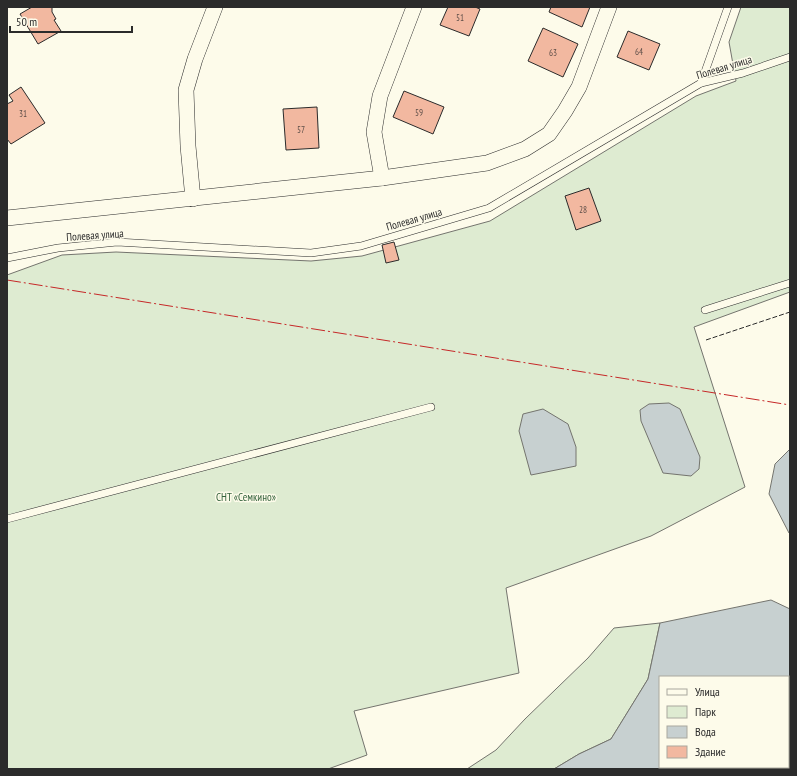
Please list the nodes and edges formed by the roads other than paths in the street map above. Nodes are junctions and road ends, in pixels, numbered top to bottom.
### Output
1 (215, 7) edge
2 (414, 7) edge
3 (609, 7) edge
4 (728, 7) edge
5 (790, 57) edge
6 (702, 83) junction
7 (382, 178) junction
8 (193, 199) junction
9 (9, 213) edge
10 (7, 258) edge
11 (790, 283) edge
12 (705, 310) dead end
13 (430, 407) dead end
14 (7, 519) edge

1 - 8 street
2 - 7 street
3 - 7 street
4 - 6 lane
5 - 6 lane, Полевая улица
6 - 10 lane, Полевая улица
7 - 8 street
8 - 9 street
11 - 12 lane
13 - 14 lane

